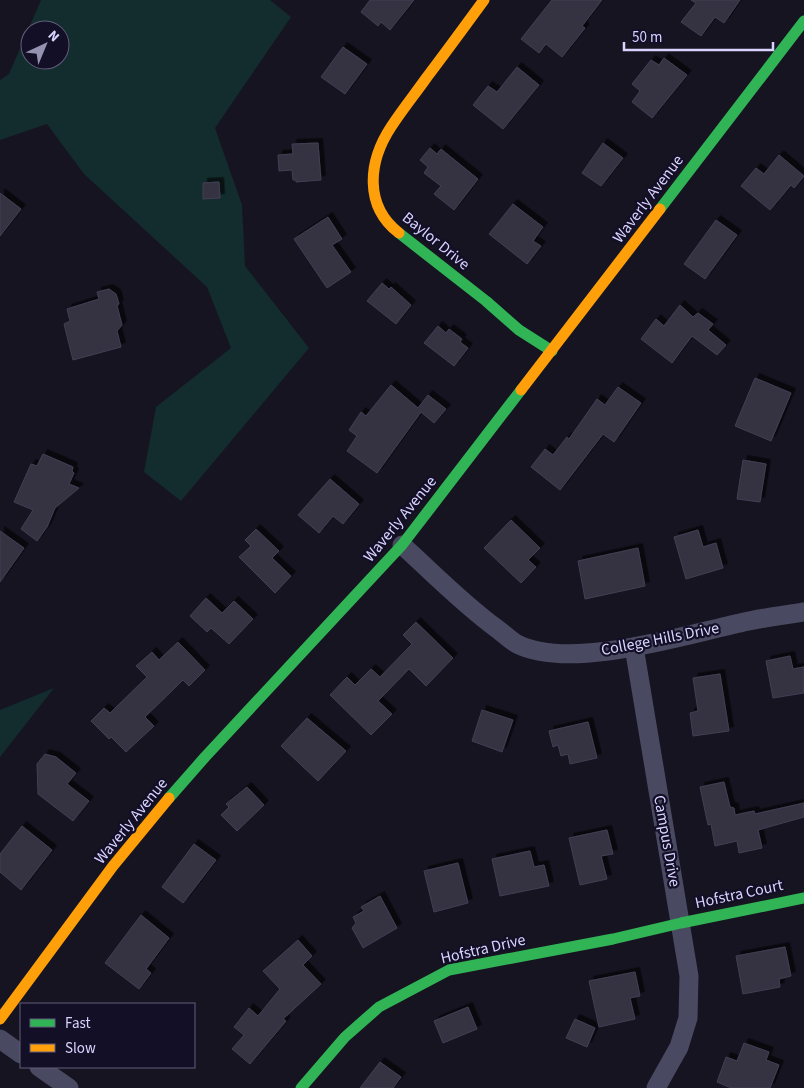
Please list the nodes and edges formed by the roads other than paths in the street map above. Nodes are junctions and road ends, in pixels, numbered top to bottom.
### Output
1 (484, 0) edge
2 (804, 21) edge
3 (552, 351) junction
4 (402, 545) junction
5 (804, 612) edge
6 (634, 647) junction
7 (804, 898) edge
8 (681, 923) junction
9 (0, 1019) edge
10 (0, 1039) edge
11 (20, 1053) edge
12 (40, 1068) edge
13 (69, 1088) edge
14 (302, 1088) edge
15 (656, 1088) edge

1 - 3 street, Baylor Drive
2 - 3 street, Waverly Avenue
3 - 4 street, Waverly Avenue
4 - 6 street, College Hills Drive
4 - 9 street, Waverly Avenue
5 - 6 street, College Hills Drive
6 - 8 street, Campus Drive
7 - 8 street, Hofstra Court
8 - 14 street, Hofstra Drive
8 - 15 street, Campus Drive
10 - 11 street
12 - 13 street

